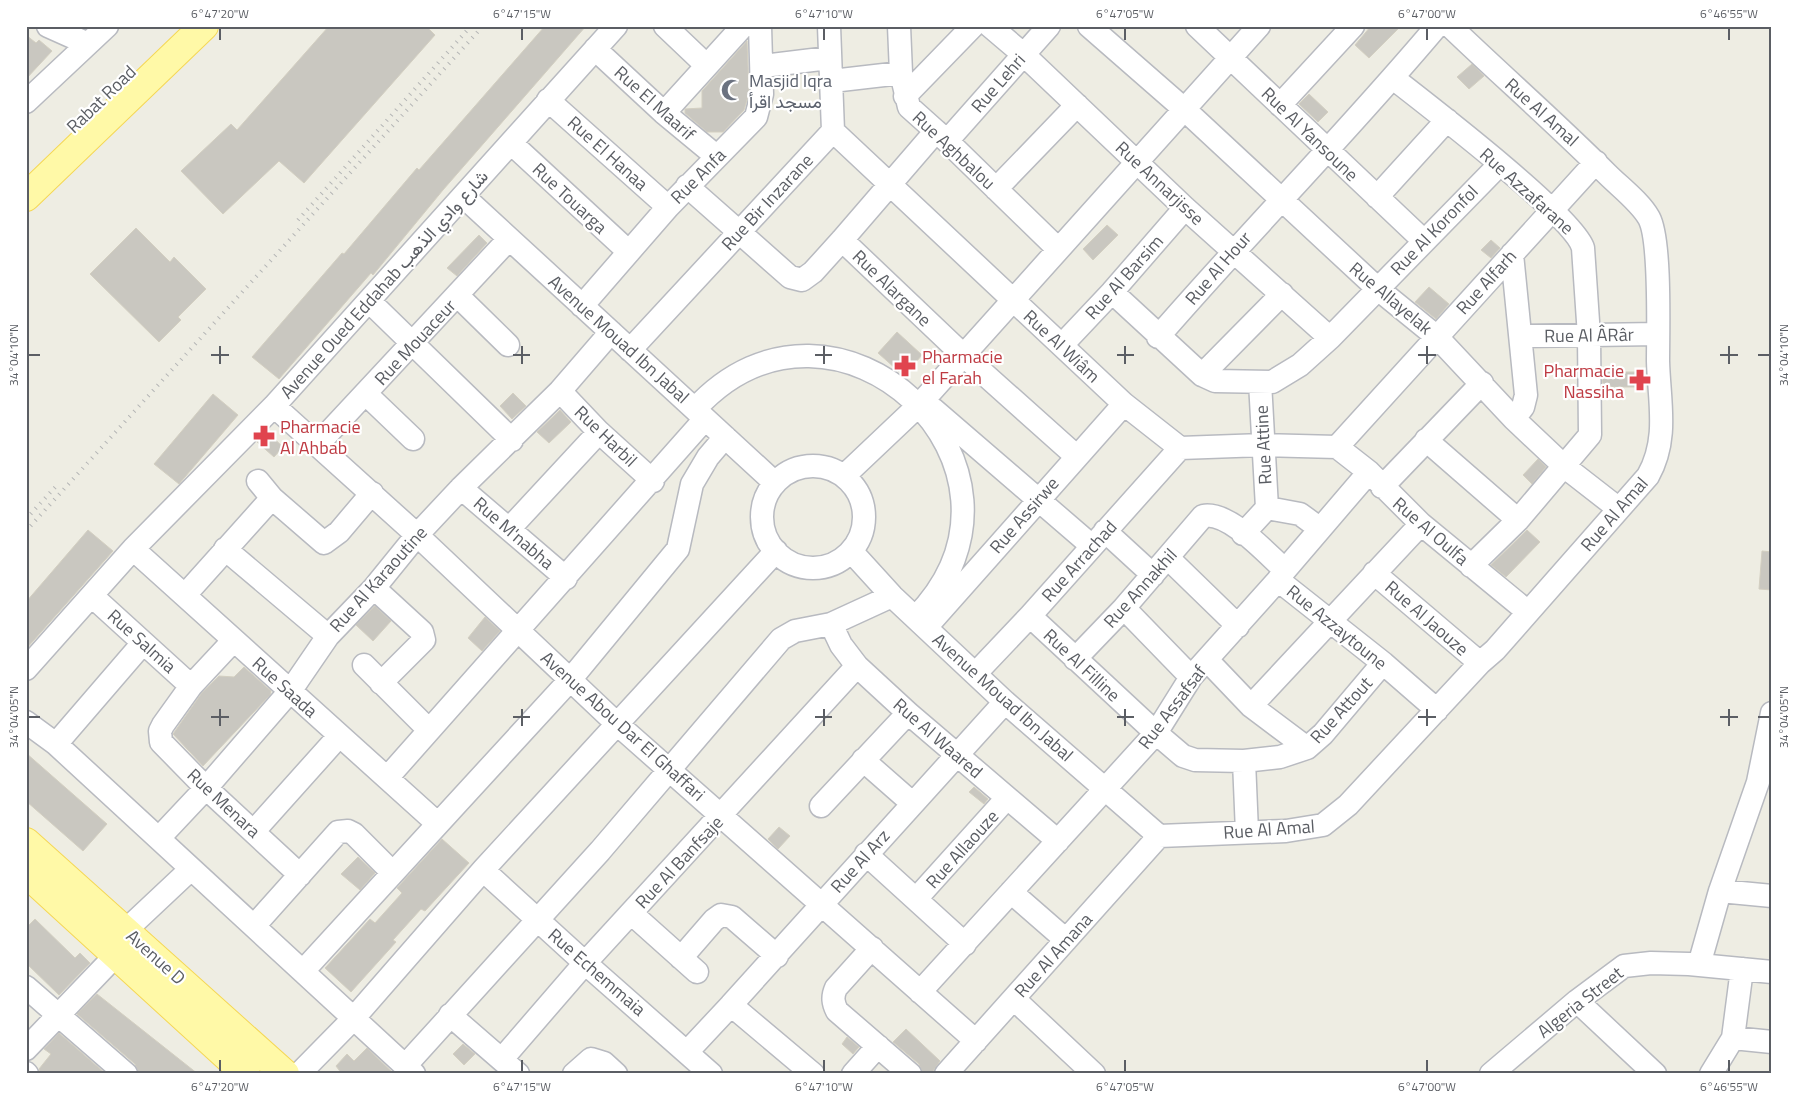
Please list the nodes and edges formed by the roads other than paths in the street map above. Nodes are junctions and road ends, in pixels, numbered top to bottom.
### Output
1 (48, 26) edge
2 (107, 26) edge
3 (177, 26) edge
4 (204, 26) edge
5 (616, 26) edge
6 (665, 26) edge
7 (743, 26) edge
8 (760, 26) edge
9 (829, 26) edge
10 (900, 26) edge
11 (973, 26) edge
12 (990, 26) edge
13 (1049, 26) edge
14 (1089, 26) edge
15 (1197, 26) edge
16 (1259, 26) edge
17 (1353, 26) edge
18 (1437, 26) edge
19 (1450, 26) edge
20 (86, 43) junction
21 (595, 49) junction
22 (1023, 54) junction
23 (830, 58) junction
24 (1231, 58) junction
25 (706, 65) junction
26 (762, 66) junction
27 (900, 73) junction
28 (1393, 78) junction
29 (832, 81) junction
30 (905, 96) junction
31 (548, 100) junction
32 (26, 102) edge
33 (1077, 105) junction
34 (1280, 105) junction
35 (1184, 110) junction
36 (664, 113) junction
37 (1448, 120) junction
38 (833, 131) junction
39 (941, 136) junction
40 (511, 143) junction
41 (1328, 151) junction
42 (716, 156) junction
43 (1137, 162) junction
44 (1596, 162) junction
45 (1498, 165) junction
46 (26, 172) edge
47 (888, 185) junction
48 (687, 186) junction
49 (996, 189) junction
50 (463, 196) junction
51 (26, 197) edge
52 (1377, 197) junction
53 (1280, 200) junction
54 (668, 207) junction
55 (1184, 208) junction
56 (1551, 209) junction
57 (739, 232) junction
58 (509, 239) junction
59 (842, 240) junction
60 (1424, 241) junction
61 (1058, 250) junction
62 (1234, 250) junction
63 (629, 252) junction
64 (1512, 254) junction
65 (1378, 289) junction
66 (1112, 292) junction
67 (1282, 294) junction
68 (458, 296) junction
69 (1013, 299) junction
70 (369, 301) junction
71 (582, 306) junction
72 (611, 332) junction
73 (1658, 334) junction
74 (1521, 336) junction
75 (1588, 336) junction
76 (1158, 337) junction
77 (1437, 337) junction
78 (1330, 338) junction
79 (412, 344) junction
80 (508, 345) dead end
81 (1062, 345) junction
82 (630, 350) junction
83 (963, 355) junction
84 (1202, 375) junction
85 (1260, 382) junction
86 (1482, 383) junction
87 (560, 391) junction
88 (366, 394) junction
89 (921, 402) junction
90 (1124, 404) junction
91 (274, 406) junction
92 (700, 414) junction
93 (1514, 419) junction
94 (599, 432) junction
95 (725, 437) junction
96 (413, 439) dead end
97 (512, 440) junction
98 (1426, 440) junction
99 (318, 444) junction
100 (1263, 445) junction
101 (1337, 447) junction
102 (1180, 448) junction
103 (1076, 456) junction
104 (1566, 467) junction
105 (844, 476) junction
106 (1375, 480) junction
107 (653, 481) junction
108 (775, 483) junction
109 (461, 488) junction
110 (372, 493) junction
111 (1038, 499) junction
112 (1267, 508) junction
113 (1619, 509) junction
114 (1203, 516) joint
115 (1518, 520) junction
116 (1421, 524) junction
117 (510, 528) junction
118 (1319, 528) junction
119 (1243, 534) junction
120 (417, 535) junction
121 (1099, 538) junction
122 (133, 550) junction
123 (225, 550) junction
124 (776, 551) junction
125 (851, 551) junction
126 (1168, 558) junction
127 (1471, 566) junction
128 (1374, 573) junction
129 (1153, 574) junction
130 (1281, 575) junction
131 (566, 578) junction
132 (374, 588) junction
133 (185, 595) junction
134 (92, 596) junction
135 (892, 596) junction
136 (1124, 608) junction
137 (1528, 612) junction
138 (1030, 616) junction
139 (921, 622) junction
140 (1330, 622) junction
141 (831, 624) junction
142 (1238, 626) junction
143 (517, 629) junction
144 (328, 636) junction
145 (233, 641) junction
146 (143, 643) junction
147 (1075, 659) junction
148 (1208, 661) junction
149 (1383, 663) junction
150 (1480, 663) junction
151 (364, 665) dead end
152 (858, 666) junction
153 (26, 670) edge
154 (976, 673) junction
155 (1191, 677) junction
156 (570, 680) junction
157 (381, 683) junction
158 (192, 686) junction
159 (291, 690) junction
160 (1005, 702) junction
161 (1252, 706) junction
162 (1437, 710) junction
163 (908, 713) junction
164 (1772, 713) edge
165 (26, 722) edge
166 (616, 723) junction
167 (429, 730) junction
168 (1156, 733) junction
169 (339, 736) junction
170 (56, 744) junction
171 (1307, 748) junction
172 (956, 755) junction
173 (863, 760) junction
174 (1207, 761) joint
175 (1244, 761) junction
176 (671, 770) junction
177 (387, 778) junction
178 (1765, 782) edge
179 (206, 788) junction
180 (1105, 789) junction
181 (1007, 798) junction
182 (912, 803) junction
183 (820, 806) dead end
184 (722, 816) junction
185 (438, 824) junction
186 (254, 831) junction
187 (1247, 832) junction
188 (1159, 836) junction
189 (159, 838) junction
190 (1058, 841) junction
191 (26, 842) edge
192 (866, 854) junction
193 (192, 869) junction
194 (483, 870) junction
195 (393, 873) junction
196 (26, 874) edge
197 (300, 875) junction
198 (1720, 891) junction
199 (1011, 892) junction
200 (1772, 896) edge
201 (916, 899) junction
202 (821, 906) junction
203 (631, 914) junction
204 (537, 920) junction
205 (255, 925) junction
206 (1066, 940) junction
207 (121, 942) junction
208 (966, 944) junction
209 (872, 948) junction
210 (777, 956) junction
211 (585, 963) junction
212 (1699, 965) junction
213 (1742, 969) junction
214 (304, 970) junction
215 (1772, 972) edge
216 (26, 987) edge
217 (920, 992) junction
218 (1014, 999) junction
219 (1577, 1001) junction
220 (740, 1012) junction
221 (58, 1014) junction
222 (450, 1015) junction
223 (353, 1019) junction
224 (1733, 1038) junction
225 (976, 1041) junction
226 (1772, 1042) edge
227 (878, 1046) junction
228 (26, 1049) edge
229 (502, 1059) junction
230 (696, 1065) edge
231 (410, 1070) edge
232 (126, 1074) edge
233 (246, 1074) edge
234 (285, 1074) edge
235 (299, 1074) edge
236 (518, 1074) edge
237 (574, 1074) edge
238 (616, 1074) edge
239 (813, 1074) edge
240 (853, 1074) edge
241 (910, 1074) edge
242 (946, 1074) edge
243 (1094, 1074) edge
244 (1491, 1074) edge
245 (1655, 1074) edge
246 (1711, 1074) edge

1 - 20 street
2 - 20 street
3 - 46 main road, Rabat Road
4 - 51 main road
5 - 21 street, Avenue Oued Eddahab شارع وادي الذهب
6 - 25 street
7 - 25 street
8 - 26 street, Rue Anfa
9 - 23 street
10 - 27 street, Rue Aghbalou
11 - 30 street
12 - 22 street, Rue Annarjisse
13 - 22 street, Rue Lehri
14 - 35 street, Rue Allayelak
15 - 24 street, Rue Al Yansoune
16 - 24 street
17 - 34 street
18 - 28 street, Rue Al Hour
19 - 44 street, Rue Al Amal
20 - 32 street
21 - 31 street, Avenue Oued Eddahab شارع وادي الذهب
21 - 36 street, Rue El Maarif
22 - 33 street, Rue Annarjisse
22 - 39 street, Rue Lehri
23 - 26 street
23 - 29 street
24 - 34 street, Rue Al Yansoune
24 - 35 street
25 - 36 street
26 - 42 street, Rue Anfa
27 - 29 street
27 - 30 street, Rue Aghbalou
28 - 37 street, Rue Azzafarane
28 - 41 street, Rue Al Hour
29 - 38 street
30 - 39 street, Rue Aghbalou
31 - 40 street, Avenue Oued Eddahab شارع وادي الذهب
31 - 54 street, Rue El Hanaa
33 - 43 street, Rue Annarjisse
33 - 49 street
34 - 41 street, Rue Al Yansoune
35 - 43 street
35 - 53 street, Rue Allayelak
36 - 42 street, Rue El Maarif
37 - 45 street, Rue Azzafarane
37 - 52 street
38 - 47 street, Rue Al Wiâm
38 - 57 street, Rue Bir Inzarane
39 - 47 street, Rue Lehri
39 - 49 street, Rue Aghbalou
40 - 50 street, Avenue Oued Eddahab شارع وادي الذهب
40 - 63 street, Rue Touarga
41 - 52 street, Rue Al Yansoune
41 - 53 street, Rue Al Hour
42 - 48 street, Rue Anfa
43 - 55 street, Rue Annarjisse
43 - 61 street
44 - 56 street, Rue Alfarh
44 - 73 street, Rue Al Amal
45 - 56 street, Rue Azzafarane
45 - 60 street, Rue Al Koronfol
47 - 59 street, Rue Lehri
47 - 69 street, Rue Al Wiâm
48 - 54 street, Rue Anfa
48 - 57 street
49 - 61 street, Rue Aghbalou
50 - 58 street, Avenue Mouad Ibn Jabal
50 - 70 street, Avenue Oued Eddahab شارع وادي الذهب
52 - 60 street, Rue Al Yansoune
53 - 62 street, Rue Al Hour
53 - 65 street, Rue Allayelak
54 - 63 street, Rue Anfa
55 - 62 street, Rue Annarjisse
55 - 66 street, Rue Al Barsim
56 - 64 street, Rue Alfarh
56 - 75 street, Rue Azzafarane
57 - 59 street, Rue Lehri
57 - 82 street, Rue Bir Inzarane
58 - 68 street, Rue Mouaceur
58 - 71 street, Avenue Mouad Ibn Jabal
59 - 83 street, Rue Alargane
60 - 65 street, Rue Al Koronfol
61 - 69 street
62 - 67 street, Rue Annarjisse
62 - 76 street, Rue Al Hour
63 - 71 street, Rue Anfa
64 - 74 street
64 - 77 street, Rue Alfarh
65 - 77 street, Rue Allayelak
65 - 78 street, Rue Al Koronfol
66 - 76 street
66 - 81 street, Rue Al Barsim
67 - 78 street, Rue Annarjisse
67 - 84 street
68 - 79 street, Rue Mouaceur
68 - 80 street
69 - 81 street, Rue Al Wiâm
69 - 83 street
70 - 79 street
70 - 91 street, Avenue Oued Eddahab شارع وادي الذهب
71 - 72 street, Avenue Mouad Ibn Jabal
72 - 82 street, Avenue Mouad Ibn Jabal
72 - 87 street, Rue Al Karaoutine
73 - 75 street, Rue Al ÂRâr
73 - 113 street, Rue Al Amal
74 - 75 street, Rue Al ÂRâr
74 - 93 street
75 - 104 street, Rue Azzafarane
76 - 84 street
77 - 86 street, Rue Allayelak
77 - 101 street, Rue Alfarh
78 - 85 street, Rue Al Koronfol
79 - 88 street, Rue Mouaceur
79 - 97 street
81 - 90 street, Rue Al Wiâm
82 - 92 street, Avenue Mouad Ibn Jabal
83 - 89 street
83 - 103 street, Rue Alargane
84 - 85 street, Rue Al Koronfol
85 - 100 street, Rue Attine
86 - 93 street, Rue Allayelak
86 - 98 street, Rue Assafsaf
87 - 94 street, Rue Harbil
87 - 97 street, Rue Al Karaoutine
88 - 96 street
88 - 99 street, Rue Mouaceur
89 - 92 street
89 - 105 street
89 - 111 street
89 - 139 street
90 - 102 street, Rue Al Wiâm
90 - 103 street, Rue Assirwe
91 - 99 street, Avenue Abou Dar El Ghaffari
91 - 122 street, Avenue Oued Eddahab شارع وادي الذهب
92 - 95 street, Avenue Mouad Ibn Jabal
92 - 107 street
93 - 104 street, Rue Allayelak
94 - 107 street, Rue Harbil
94 - 117 street
95 - 108 street, Avenue Mouad Ibn Jabal
95 - 156 street
97 - 109 street, Rue Al Karaoutine
98 - 106 street, Rue Assafsaf
98 - 115 street
99 - 110 street, Avenue Abou Dar El Ghaffari
100 - 101 street
100 - 102 street
100 - 112 street, Rue Attine
101 - 106 street, Rue Al Oulfa
102 - 121 street, Rue Arrachad
103 - 111 street, Rue Assirwe
104 - 113 street, Rue Allayelak
104 - 115 street, Rue Azzafarane
105 - 108 street
105 - 125 street
106 - 116 street, Rue Al Oulfa
106 - 118 street, Rue Assafsaf
107 - 131 street
108 - 124 street
109 - 117 street, Rue M'nabha
109 - 120 street, Rue Al Karaoutine
110 - 120 street, Avenue Abou Dar El Ghaffari
110 - 123 street
111 - 121 street
111 - 139 street, Rue Assirwe
112 - 118 street, Rue Attine
112 - 119 street, Rue Attine
113 - 137 street, Rue Al Amal
114 - 119 street, Rue Azzaytoune
114 - 126 street, Rue Annakhil
115 - 127 street, Rue Azzafarane
116 - 127 street, Rue Al Oulfa
116 - 128 street
117 - 131 street, Rue M'nabha
118 - 130 street, Rue Assafsaf
119 - 130 street, Rue Azzaytoune
120 - 132 street, Rue Al Karaoutine
120 - 143 street, Avenue Abou Dar El Ghaffari
121 - 129 street
121 - 138 street, Rue Arrachad
122 - 133 street, Rue Saada
122 - 134 street, Avenue Oued Eddahab شارع وادي الذهب
123 - 133 street
123 - 144 street
124 - 125 street
124 - 166 street
125 - 135 street, Avenue Mouad Ibn Jabal
126 - 129 street, Rue Annakhil
126 - 142 street
127 - 137 street, Rue Al Oulfa
128 - 140 street
128 - 150 street, Rue Al Jaouze
129 - 136 street, Rue Annakhil
130 - 140 street, Rue Azzaytoune
130 - 142 street, Rue Assafsaf
131 - 143 street
132 - 144 street, Rue Al Karaoutine
132 - 157 street
133 - 145 street, Rue Saada
134 - 146 street, Rue Salmia
134 - 153 street, Avenue Oued Eddahab شارع وادي الذهب
135 - 139 street, Avenue Mouad Ibn Jabal
135 - 141 street
136 - 147 street, Rue Annakhil
136 - 155 street
137 - 150 street, Rue Al Amal
138 - 147 street, Rue Al Filline
138 - 154 street, Rue Arrachad
139 - 154 street, Avenue Mouad Ibn Jabal
140 - 149 street, Rue Azzaytoune
140 - 161 street
141 - 152 street, Rue Al Waared
141 - 176 street
142 - 148 street, Rue Assafsaf
143 - 156 street, Avenue Abou Dar El Ghaffari
143 - 167 street
144 - 159 street, Rue Al Karaoutine
145 - 158 street
145 - 159 street, Rue Saada
146 - 158 street, Rue Salmia
146 - 170 street
147 - 168 street, Rue Al Filline
148 - 155 street, Rue Assafsaf
148 - 161 street
149 - 162 street, Rue Azzaytoune
149 - 171 street, Rue Attout
150 - 162 street, Rue Al Amal
151 - 157 street
152 - 163 street, Rue Al Waared
152 - 184 street, Rue Al Banfsaje
154 - 160 street, Avenue Mouad Ibn Jabal
155 - 168 street, Rue Assafsaf
156 - 166 street, Avenue Abou Dar El Ghaffari
156 - 185 street
157 - 167 street
158 - 179 street, Rue Menara
159 - 169 street, Rue Saada
159 - 179 street, Rue Al Karaoutine
160 - 172 street, Rue Al Arz
160 - 180 street, Avenue Mouad Ibn Jabal
161 - 171 street
162 - 187 street, Rue Al Amal
163 - 172 street, Rue Al Waared
163 - 173 street
164 - 178 street
165 - 170 street
166 - 176 street, Avenue Abou Dar El Ghaffari
166 - 194 street
167 - 177 street
168 - 174 street, Rue Al Filline
168 - 180 street, Rue Assafsaf
169 - 177 street, Rue Saada
169 - 186 street
170 - 189 street
171 - 175 street, Rue Attout
172 - 181 street, Rue Al Waared
172 - 182 street, Rue Al Arz
173 - 182 street
173 - 183 street
174 - 175 street, Rue Attout
175 - 187 street
176 - 184 street, Avenue Abou Dar El Ghaffari
176 - 204 street
177 - 185 street, Rue Saada
178 - 198 street
179 - 186 street, Rue Menara
179 - 189 street, Rue Al Karaoutine
180 - 188 street, Avenue Mouad Ibn Jabal
180 - 190 street
181 - 190 street, Rue Al Waared
181 - 201 street, Rue Allaouze
182 - 192 street, Rue Al Arz
184 - 202 street, Avenue Abou Dar El Ghaffari
184 - 203 street, Rue Al Banfsaje
185 - 195 street
186 - 197 street, Rue Menara
187 - 188 street, Rue Al Amal
188 - 206 street, Rue Al Amana
189 - 193 street
190 - 199 street
191 - 207 main road, Avenue D
192 - 201 street
192 - 202 street, Rue Al Arz
193 - 205 street
193 - 207 street
194 - 204 street, Rue Echemmaia
194 - 223 street
195 - 197 street
195 - 214 street
196 - 207 main road, Avenue D
197 - 205 street
198 - 200 street
198 - 212 street
199 - 206 street
199 - 208 street
201 - 208 street
202 - 209 street, Avenue Abou Dar El Ghaffari
202 - 210 street, Rue Al Arz
203 - 210 street
203 - 211 street, Rue Al Banfsaje
204 - 211 street, Rue Echemmaia
204 - 222 street
205 - 214 street
206 - 218 street, Rue Al Amana
207 - 221 street
207 - 233 main road, Avenue D
207 - 234 main road, Avenue D
208 - 217 street
209 - 217 street, Avenue Abou Dar El Ghaffari
209 - 227 street
210 - 220 street, Rue Al Arz
211 - 229 street, Rue Al Banfsaje
211 - 230 street, Rue Echemmaia
212 - 213 street, Algeria Street
212 - 219 street, Algeria Street
213 - 215 street, Algeria Street
213 - 224 street
214 - 223 street
216 - 221 street
217 - 225 street, Avenue Abou Dar El Ghaffari
218 - 225 street, Rue Al Amana
218 - 243 street
219 - 244 street, Algeria Street
219 - 245 street
220 - 230 street, Rue Al Arz
220 - 239 street
221 - 228 street
221 - 232 street
222 - 229 street
222 - 231 street
223 - 231 street
223 - 235 street
224 - 226 street
224 - 246 street
225 - 242 street, Rue Al Amana
227 - 240 street
227 - 241 street
229 - 236 street
237 - 238 street

